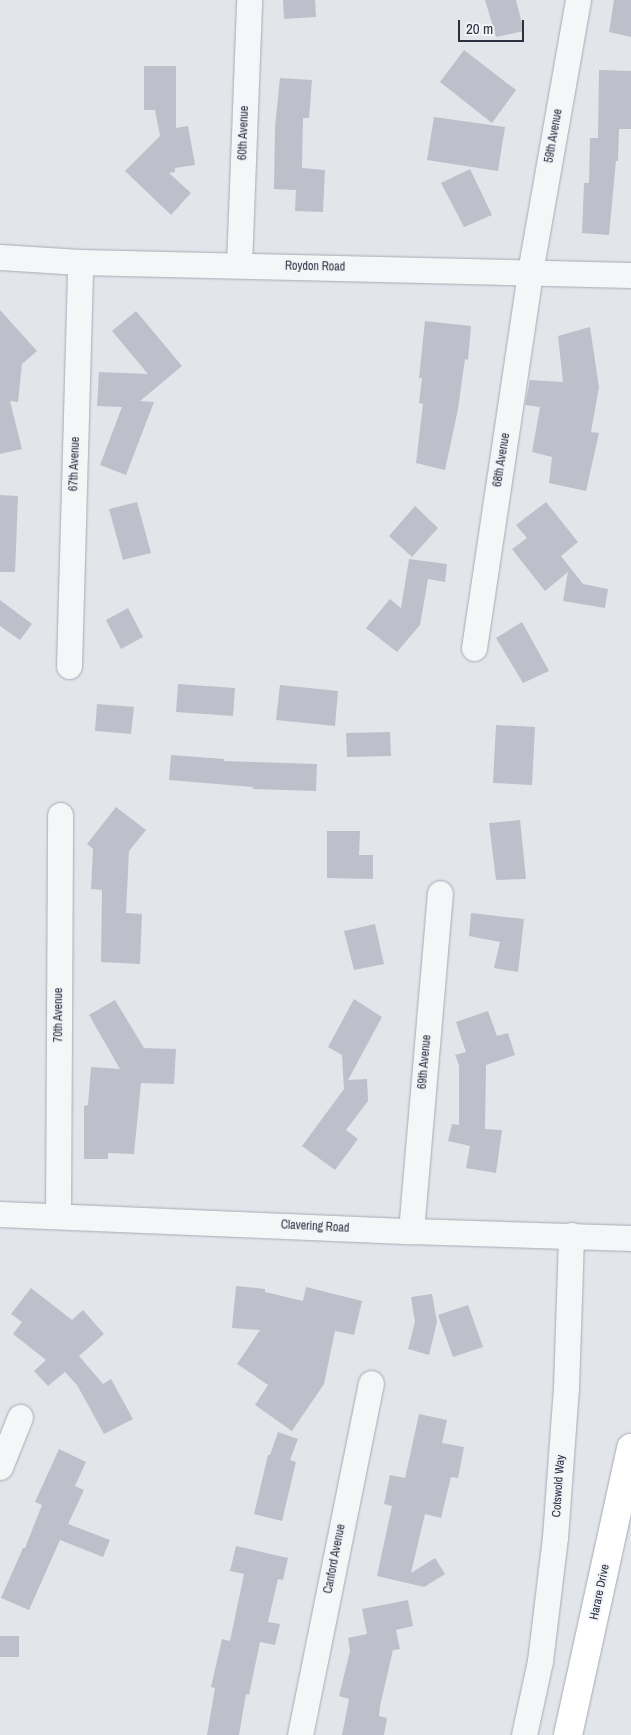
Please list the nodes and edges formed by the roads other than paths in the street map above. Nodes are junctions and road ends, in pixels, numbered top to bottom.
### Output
1 (249, 0) edge
2 (578, 0) edge
3 (0, 257) edge
4 (80, 262) junction
5 (239, 265) junction
6 (530, 272) junction
7 (631, 275) edge
8 (474, 648) dead end
9 (69, 666) dead end
10 (60, 815) dead end
11 (440, 893) dead end
12 (0, 1214) edge
13 (58, 1216) junction
14 (411, 1231) junction
15 (571, 1235) junction
16 (631, 1238) edge
17 (371, 1383) dead end
18 (20, 1417) dead end
19 (631, 1448) edge
20 (0, 1467) edge
21 (300, 1735) edge
22 (524, 1735) edge
23 (568, 1735) edge

1 - 5 street, 60th Avenue
2 - 6 street, 59th Avenue
3 - 4 street, Roydon Road
4 - 5 street, Roydon Road
4 - 9 street, 67th Avenue
5 - 6 street, Roydon Road
6 - 7 street, Roydon Road
6 - 8 street, 68th Avenue
10 - 13 street, 70th Avenue
11 - 14 street, 69th Avenue
12 - 13 street, Clavering Road
13 - 14 street, Clavering Road
14 - 15 street, Clavering Road
15 - 16 street, Clavering Road
15 - 22 street, Cotswold Way
17 - 21 street, Canford Avenue
18 - 20 street
19 - 23 main road, Harare Drive

